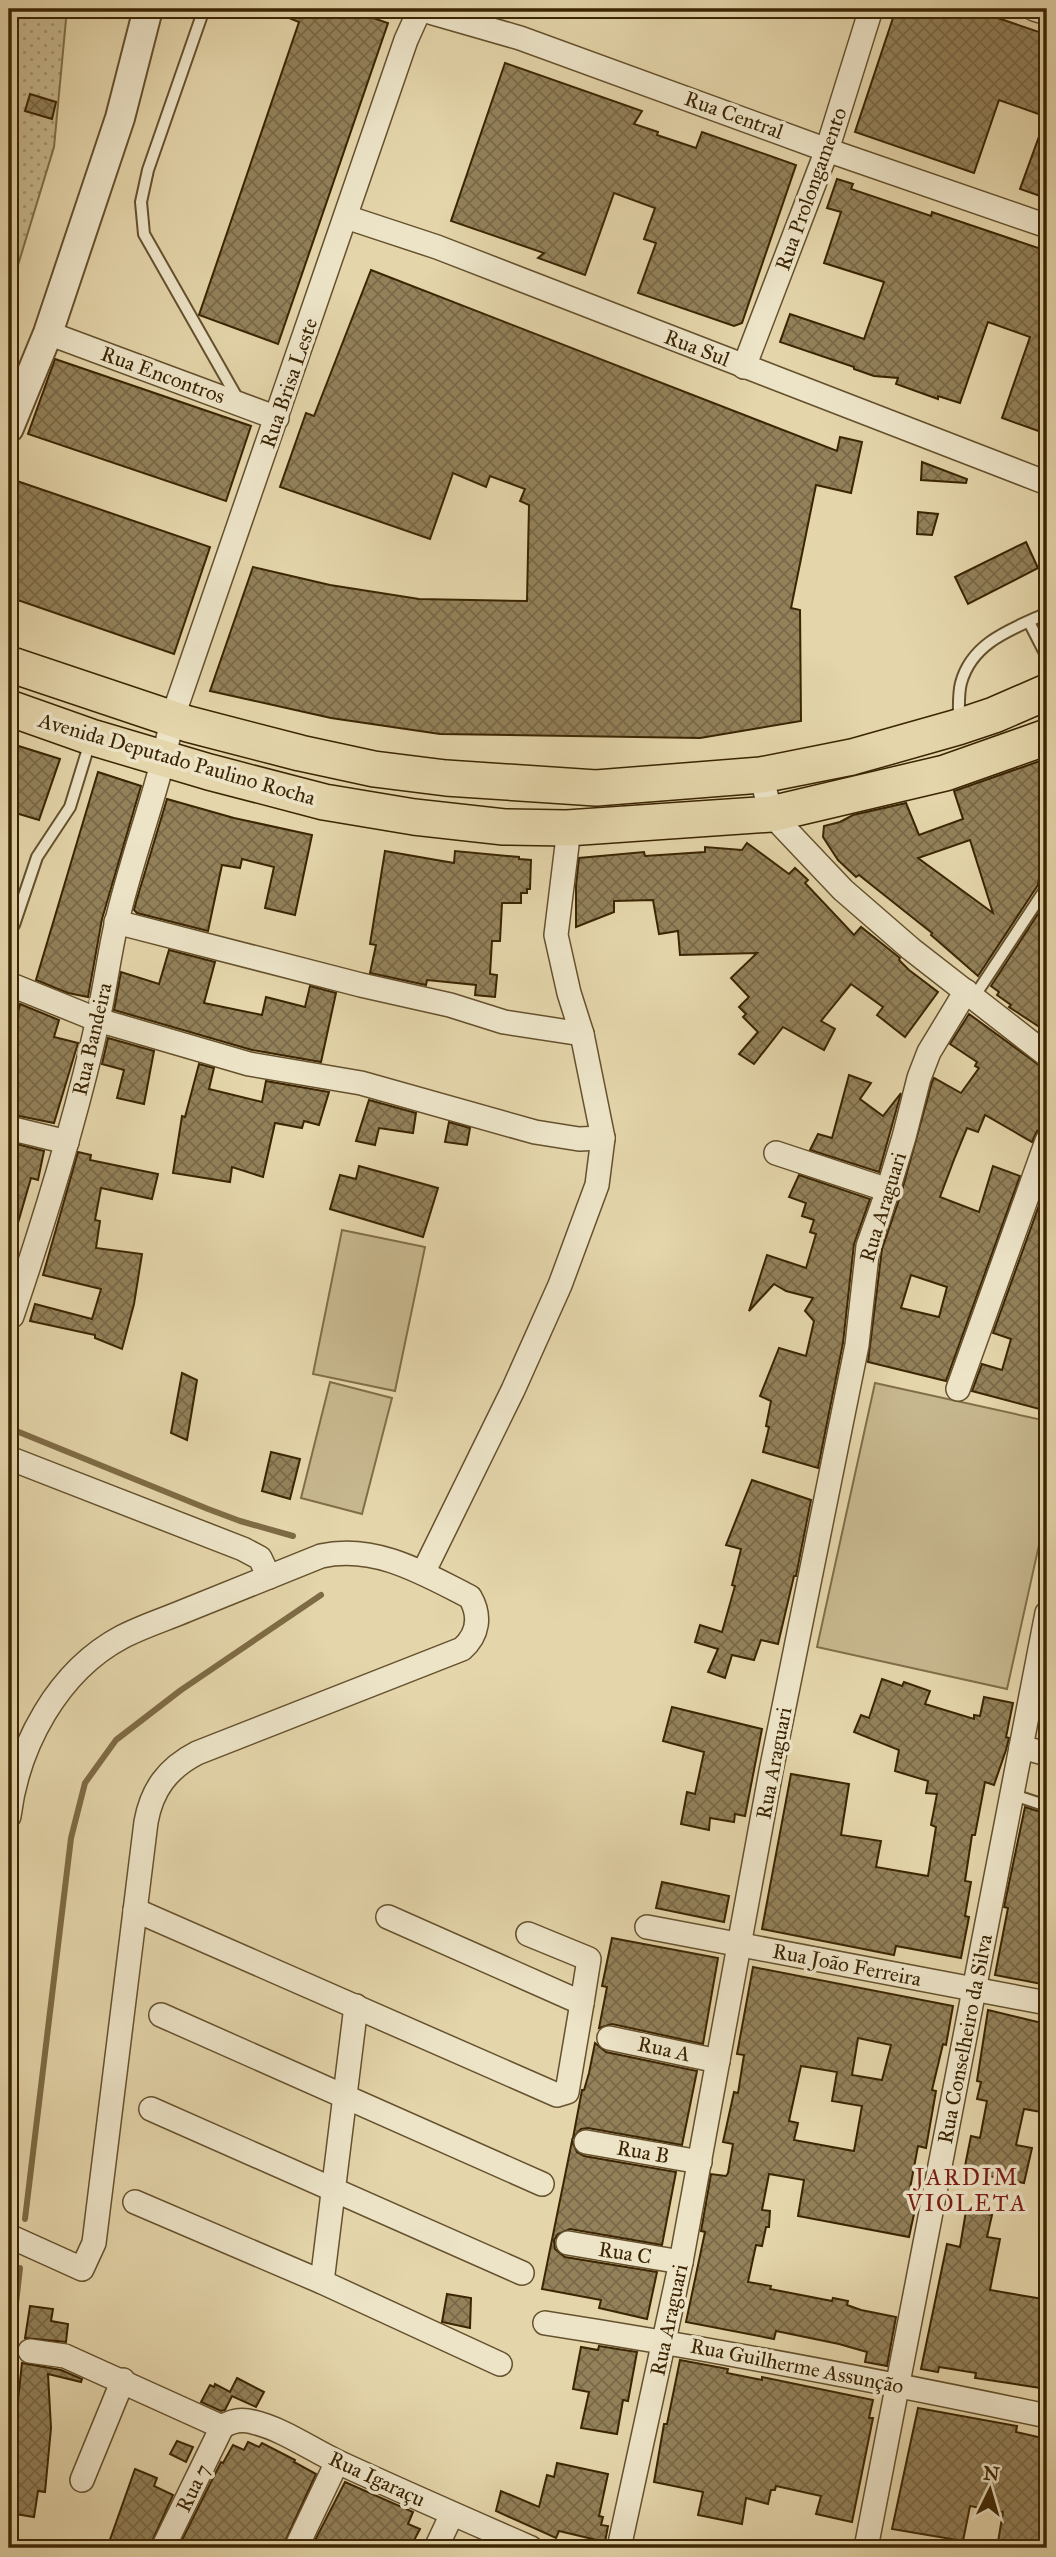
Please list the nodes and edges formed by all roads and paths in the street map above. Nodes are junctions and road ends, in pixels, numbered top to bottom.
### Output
1 (148, 9) edge
2 (204, 9) edge
3 (419, 9) edge
4 (872, 9) edge
5 (1034, 9) edge
6 (1047, 13) edge
7 (827, 150) junction
8 (346, 217) junction
9 (1047, 226) edge
10 (48, 333) junction
11 (744, 367) junction
12 (242, 405) junction
13 (277, 418) junction
14 (9, 428) edge
15 (1047, 483) edge
16 (1047, 613) edge
17 (1029, 621) junction
18 (1047, 657) edge
19 (9, 664) edge
20 (1047, 692) edge
21 (9, 708) edge
22 (172, 719) junction
23 (958, 727) junction
24 (91, 737) junction
25 (1043, 743) edge
26 (165, 759) junction
27 (761, 775) junction
28 (771, 814) junction
29 (567, 828) junction
30 (1047, 884) edge
31 (117, 922) junction
32 (14, 925) dead end
33 (9, 984) edge
34 (970, 994) junction
35 (98, 1020) junction
36 (582, 1034) junction
37 (1047, 1055) edge
38 (9, 1128) edge
39 (603, 1138) junction
40 (1047, 1141) edge
41 (67, 1142) junction
42 (776, 1153) dead end
43 (887, 1190) junction
44 (10, 1317) edge
45 (958, 1389) dead end
46 (9, 1458) edge
47 (423, 1573) junction
48 (269, 1577) junction
49 (1047, 1613) edge
50 (1043, 1653) edge
51 (1021, 1747) junction
52 (1047, 1754) edge
53 (1011, 1794) junction
54 (1047, 1806) edge
55 (9, 1816) edge
56 (135, 1910) junction
57 (388, 1917) dead end
58 (647, 1927) dead end
59 (527, 1934) dead end
60 (739, 1945) junction
61 (976, 1990) junction
62 (582, 2003) junction
63 (1047, 2003) edge
64 (356, 2006) junction
65 (161, 2015) dead end
66 (609, 2038) dead end
67 (718, 2061) junction
68 (345, 2096) junction
69 (151, 2109) dead end
70 (586, 2142) dead end
71 (699, 2162) junction
72 (542, 2184) dead end
73 (334, 2189) junction
74 (135, 2202) dead end
75 (9, 2236) edge
76 (568, 2243) dead end
77 (681, 2262) junction
78 (522, 2273) dead end
79 (322, 2282) junction
80 (545, 2323) dead end
81 (665, 2342) junction
82 (30, 2351) dead end
83 (500, 2364) dead end
84 (124, 2381) junction
85 (898, 2385) junction
86 (1047, 2416) edge
87 (222, 2427) junction
88 (337, 2462) junction
89 (82, 2480) dead end
90 (452, 2514) junction
91 (163, 2548) edge
92 (296, 2548) edge
93 (436, 2548) edge
94 (531, 2548) edge
95 (619, 2548) edge
96 (866, 2548) edge

1 - 10 street
2 - 12 lane
3 - 7 street, Rua Central
3 - 8 street, Rua Brisa Leste
4 - 7 street, Rua Prolongamento
5 - 6 street
7 - 9 street, Rua Central
7 - 11 street, Rua Prolongamento
8 - 11 street, Rua Sul
8 - 13 street, Rua Brisa Leste
10 - 12 street, Rua Encontros
10 - 14 street
11 - 15 street, Rua Sul
12 - 13 street, Rua Encontros
13 - 22 street, Rua Brisa Leste
16 - 17 lane
17 - 18 lane
17 - 23 lane
19 - 22 main road, Avenida Deputado Paulino Rocha
20 - 23 main road, Avenida Deputado Paulino Rocha
21 - 24 main road, Avenida Deputado Paulino Rocha
22 - 26 street, Rua Brisa Leste
22 - 27 main road, Avenida Deputado Paulino Rocha
23 - 27 main road, Avenida Deputado Paulino Rocha
24 - 26 main road, Avenida Deputado Paulino Rocha
24 - 32 lane
25 - 28 main road, Avenida Deputado Paulino Rocha
26 - 29 main road, Avenida Deputado Paulino Rocha
26 - 31 street, Rua Bandeira
27 - 28 street
28 - 29 main road, Avenida Deputado Paulino Rocha
28 - 34 street
29 - 36 street
30 - 34 lane
31 - 35 street, Rua Bandeira
31 - 36 street
33 - 35 street
34 - 37 street
34 - 43 street, Rua Araguari
35 - 39 street
35 - 41 street, Rua Bandeira
36 - 39 street
38 - 41 street
39 - 47 street
40 - 45 street
41 - 44 street, Rua Bandeira
42 - 43 street
43 - 60 street, Rua Araguari
46 - 48 street
47 - 48 street
47 - 56 street
48 - 55 street
49 - 50 street, Rua Conselheiro da Silva
50 - 51 street, Rua Conselheiro da Silva
51 - 52 street
51 - 53 street, Rua Conselheiro da Silva
53 - 54 lane
53 - 61 street, Rua Conselheiro da Silva
56 - 64 street
56 - 75 street
57 - 62 street
58 - 60 street, Rua João Ferreira
59 - 62 street
60 - 61 street, Rua João Ferreira
60 - 67 street, Rua Araguari
61 - 63 street, Rua João Ferreira
61 - 85 street, Rua Conselheiro da Silva
62 - 64 street
64 - 68 street
65 - 68 street
66 - 67 street, Rua A
67 - 71 street, Rua Araguari
68 - 72 street
68 - 73 street
69 - 73 street
70 - 71 street, Rua B
71 - 77 street, Rua Araguari
73 - 78 street
73 - 79 street
74 - 79 street
76 - 77 street, Rua C
77 - 81 street, Rua Araguari
79 - 83 street
80 - 81 street, Rua Guilherme Assunção
81 - 85 street, Rua Guilherme Assunção
81 - 95 street, Rua Araguari
82 - 84 street
84 - 87 street
84 - 89 street
85 - 86 street, Rua Guilherme Assunção
85 - 96 street, Rua Conselheiro da Silva
87 - 88 street, Rua Igaraçu
87 - 91 street, Rua 7
88 - 90 street, Rua Igaraçu
88 - 92 street
90 - 93 street
90 - 94 street, Rua Igaraçu

